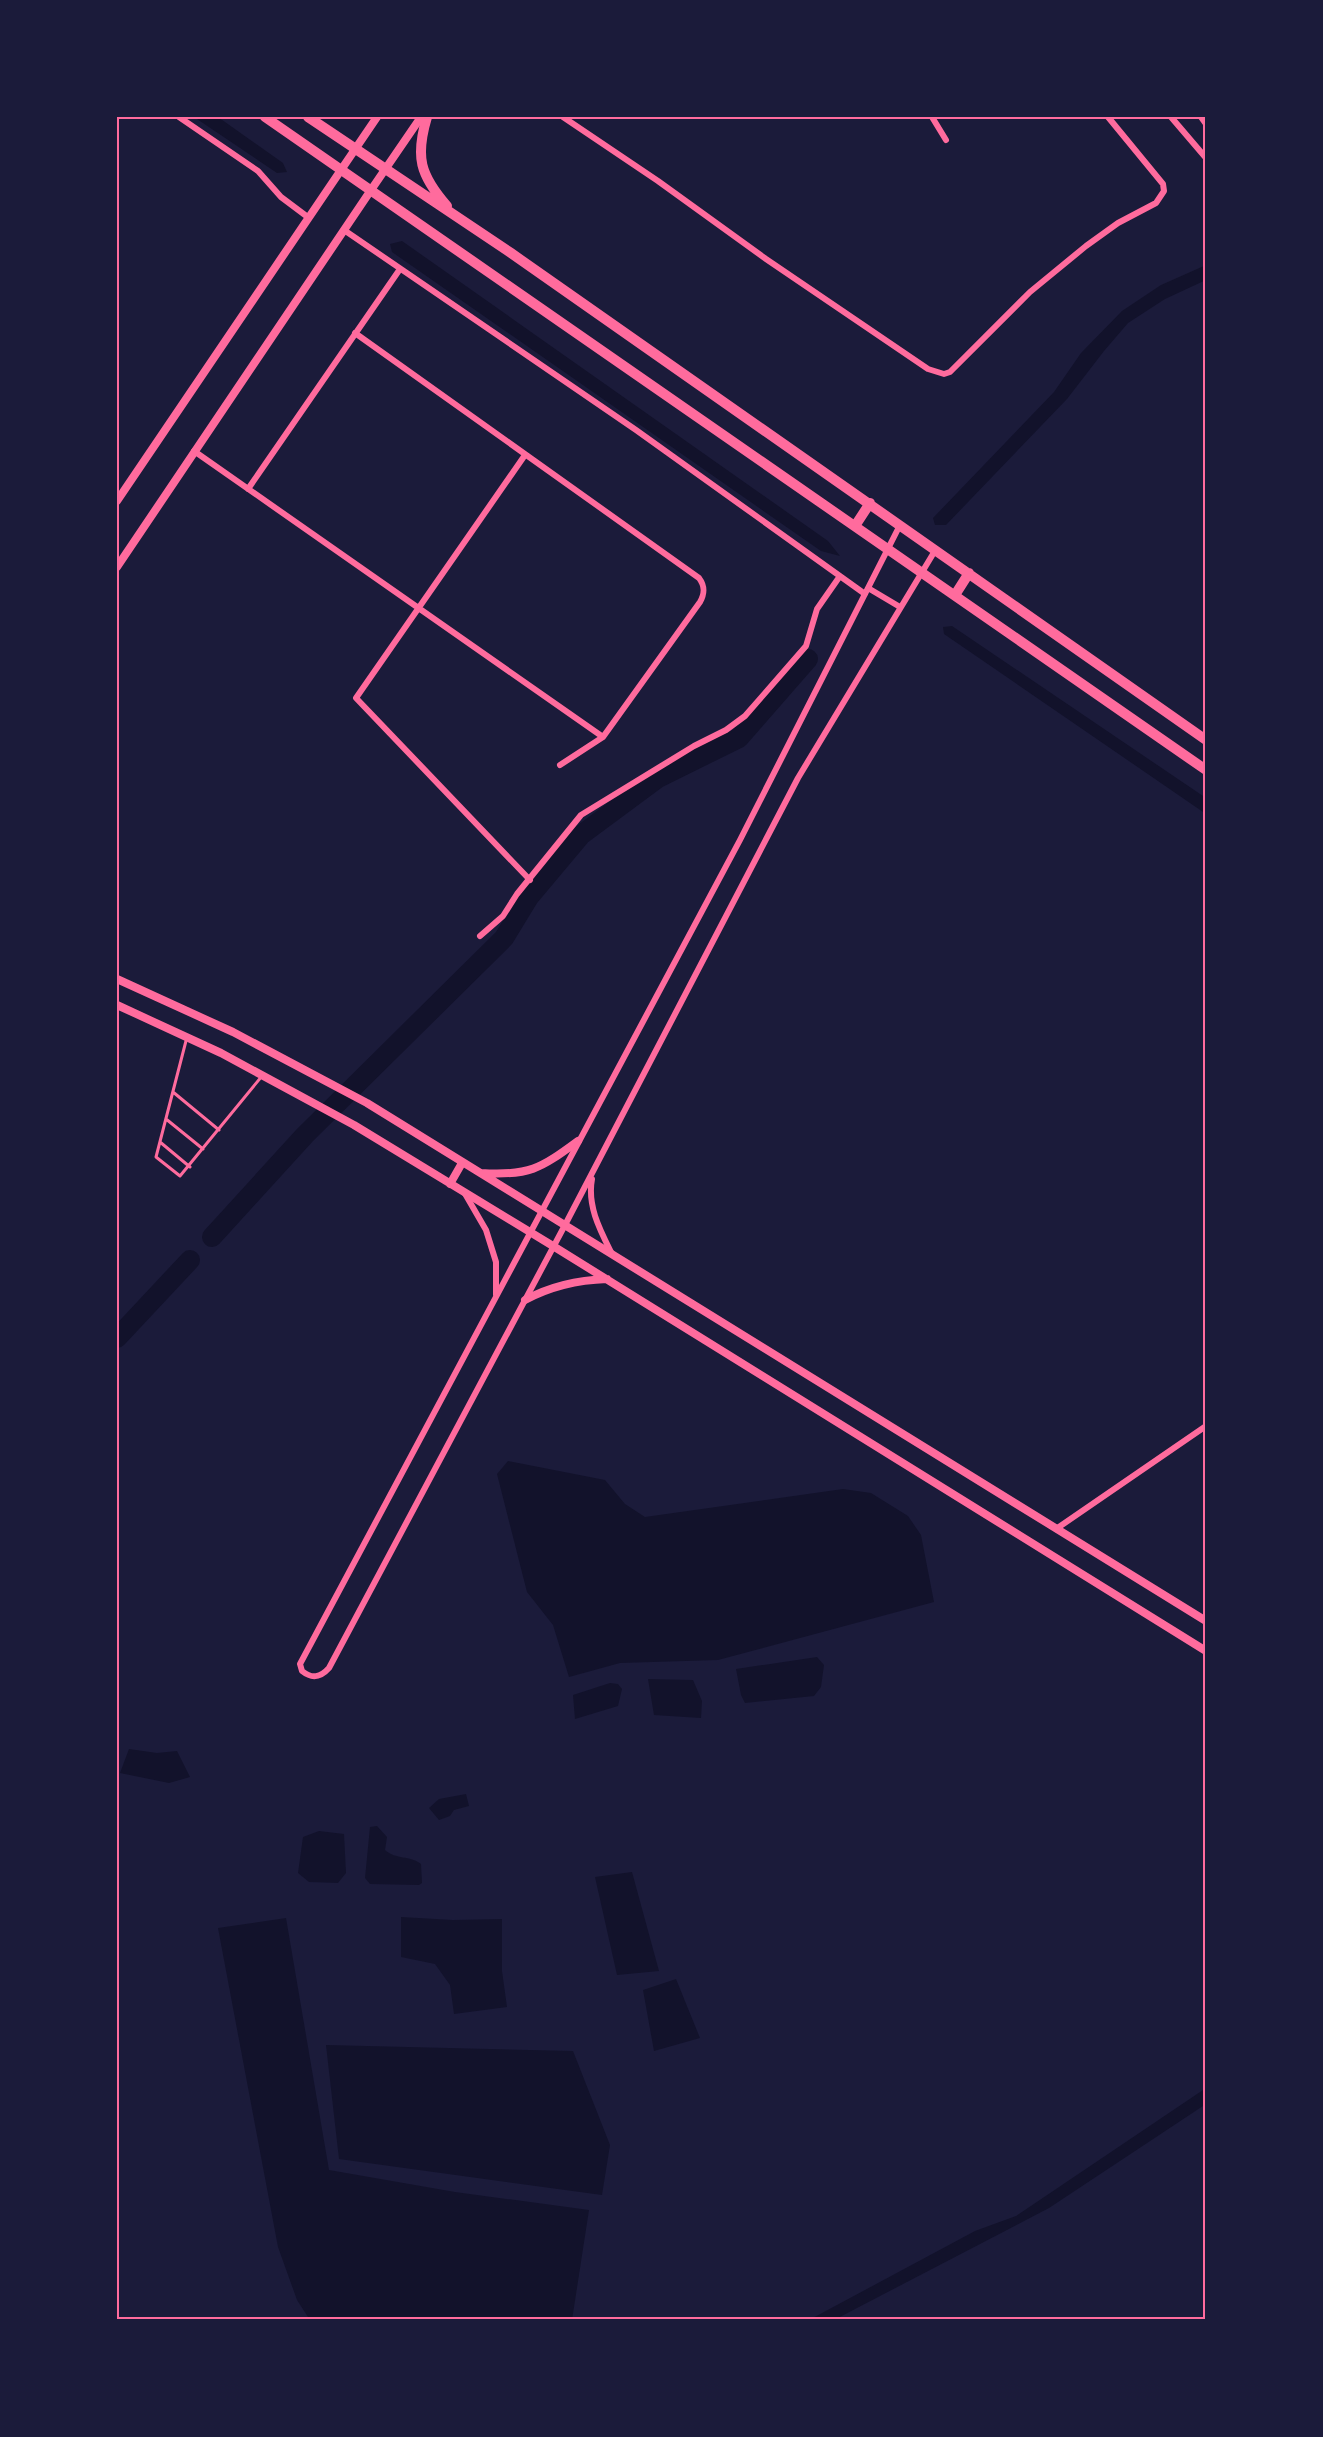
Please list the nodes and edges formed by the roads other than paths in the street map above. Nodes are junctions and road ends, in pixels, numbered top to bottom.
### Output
1 (179, 117) edge
2 (264, 117) edge
3 (308, 117) edge
4 (377, 117) edge
5 (563, 117) edge
6 (932, 117) edge
7 (1108, 117) edge
8 (1171, 117) edge
9 (1200, 117) edge
10 (419, 118) edge
11 (1206, 124) edge
12 (946, 140) dead end
13 (356, 149) junction
14 (1206, 158) edge
15 (386, 169) junction
16 (341, 170) junction
17 (371, 190) junction
18 (458, 217) junction
19 (309, 218) junction
20 (344, 230) junction
21 (400, 269) junction
22 (356, 333) junction
23 (194, 451) junction
24 (525, 455) junction
25 (248, 489) junction
26 (117, 501) edge
27 (870, 503) junction
28 (900, 524) junction
29 (855, 526) junction
30 (888, 548) junction
31 (936, 549) junction
32 (117, 567) edge
33 (922, 572) junction
34 (969, 573) junction
35 (840, 576) junction
36 (866, 591) junction
37 (955, 595) junction
38 (417, 607) junction
39 (900, 607) junction
40 (603, 737) junction
41 (1206, 740) edge
42 (560, 765) dead end
43 (1206, 770) edge
44 (530, 880) junction
45 (480, 936) dead end
46 (117, 979) edge
47 (117, 1005) edge
48 (187, 1037) junction
49 (263, 1075) junction
50 (173, 1092) junction
51 (166, 1119) junction
52 (219, 1130) junction
53 (160, 1142) junction
54 (578, 1142) junction
55 (204, 1149) junction
56 (462, 1162) junction
57 (190, 1167) junction
58 (593, 1170) junction
59 (478, 1172) junction
60 (450, 1184) junction
61 (464, 1192) junction
62 (541, 1211) junction
63 (565, 1225) junction
64 (530, 1232) junction
65 (554, 1246) junction
66 (612, 1254) junction
67 (607, 1279) junction
68 (496, 1296) junction
69 (525, 1300) junction
70 (1206, 1426) edge
71 (1056, 1529) junction
72 (1206, 1621) edge
73 (1206, 1651) edge

1 - 19 street
2 - 16 highway
3 - 13 highway
4 - 13 main road
5 - 7 street
6 - 12 street
8 - 14 street
9 - 11 street
10 - 15 main road
10 - 18 highway
13 - 15 highway
13 - 16 main road
15 - 17 main road
15 - 18 highway
16 - 17 highway
16 - 19 street
17 - 20 street
17 - 29 highway
18 - 27 highway
19 - 26 street
20 - 21 street
20 - 23 street
21 - 22 street
21 - 35 street
22 - 24 street
22 - 25 street
23 - 25 street
23 - 32 street
24 - 38 street
24 - 40 street
25 - 38 street
27 - 28 highway
27 - 29 highway
28 - 30 street
28 - 31 highway
29 - 30 highway
30 - 33 highway
30 - 36 street
31 - 33 street
31 - 34 highway
33 - 37 highway
33 - 39 street
34 - 37 highway
34 - 41 highway
35 - 36 street
35 - 44 street
36 - 39 street
36 - 54 street
37 - 43 highway
38 - 40 street
38 - 44 street
39 - 58 street
40 - 42 street
44 - 45 street
46 - 56 street
47 - 48 street
48 - 49 street
48 - 50 lane
49 - 52 lane
49 - 60 street
50 - 51 lane
50 - 52 lane
51 - 53 lane
51 - 55 lane
52 - 55 lane
53 - 57 lane
53 - 57 lane
54 - 59 street
54 - 62 street
55 - 57 lane
56 - 59 street
56 - 60 street
58 - 63 street
58 - 66 street
59 - 62 street
60 - 61 street
61 - 64 street
61 - 68 street
62 - 63 street
62 - 64 street
63 - 65 street
63 - 66 street
64 - 65 street
64 - 68 street
65 - 67 street
65 - 69 street
66 - 71 street
67 - 69 street
67 - 73 street
68 - 69 street
70 - 71 street
71 - 72 street

